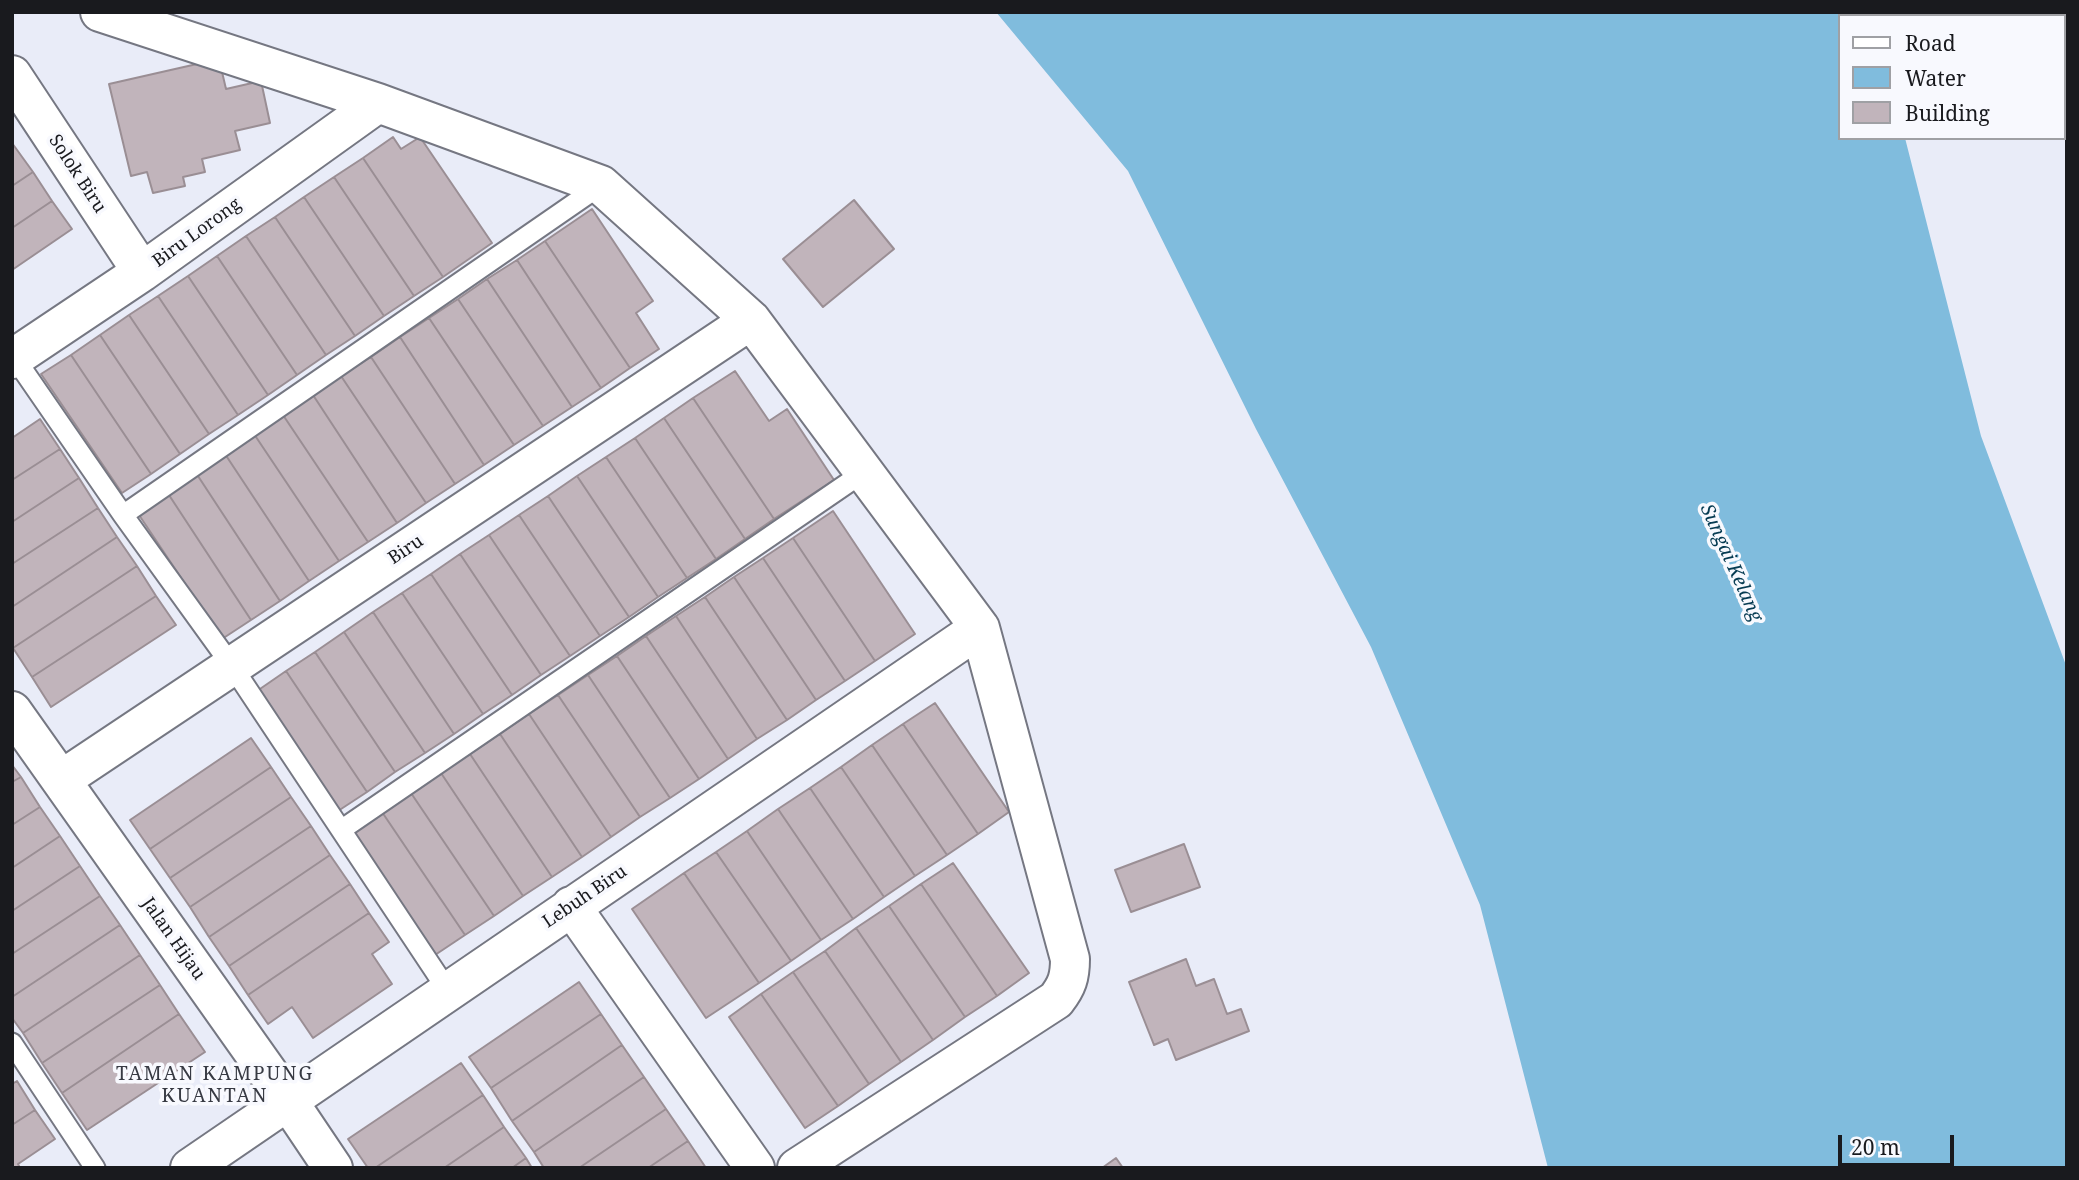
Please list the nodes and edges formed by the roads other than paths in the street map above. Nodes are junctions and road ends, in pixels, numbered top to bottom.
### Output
1 (100, 12) edge
2 (12, 75) edge
3 (378, 103) junction
4 (601, 185) junction
5 (142, 272) junction
6 (751, 320) junction
7 (13, 358) edge
8 (864, 472) junction
9 (123, 515) junction
10 (981, 628) junction
11 (232, 666) junction
12 (12, 711) edge
13 (61, 780) junction
14 (341, 830) junction
15 (571, 906) junction
16 (448, 991) junction
17 (12, 1043) edge
18 (288, 1101) junction
19 (95, 1168) edge
20 (190, 1168) edge
21 (333, 1168) edge
22 (755, 1168) edge
23 (797, 1168) edge

1 - 3 street
2 - 5 street, Solok Biru
3 - 4 street
3 - 5 street, Biru Lorong
4 - 6 street
4 - 9 lane
5 - 7 street, Biru Lorong
6 - 8 street
6 - 11 street, Biru
7 - 9 lane
8 - 10 street
8 - 14 lane
9 - 11 lane
10 - 15 street, Lebuh Biru
10 - 23 street
11 - 13 street, Biru
11 - 14 lane
12 - 13 street, Jalan Hijau
13 - 18 street, Jalan Hijau
14 - 16 lane
15 - 16 street, Lebuh Biru
15 - 22 street
16 - 18 street, Lebuh Biru
17 - 19 lane
18 - 20 street, Lebuh Biru
18 - 21 street, Jalan Hijau

